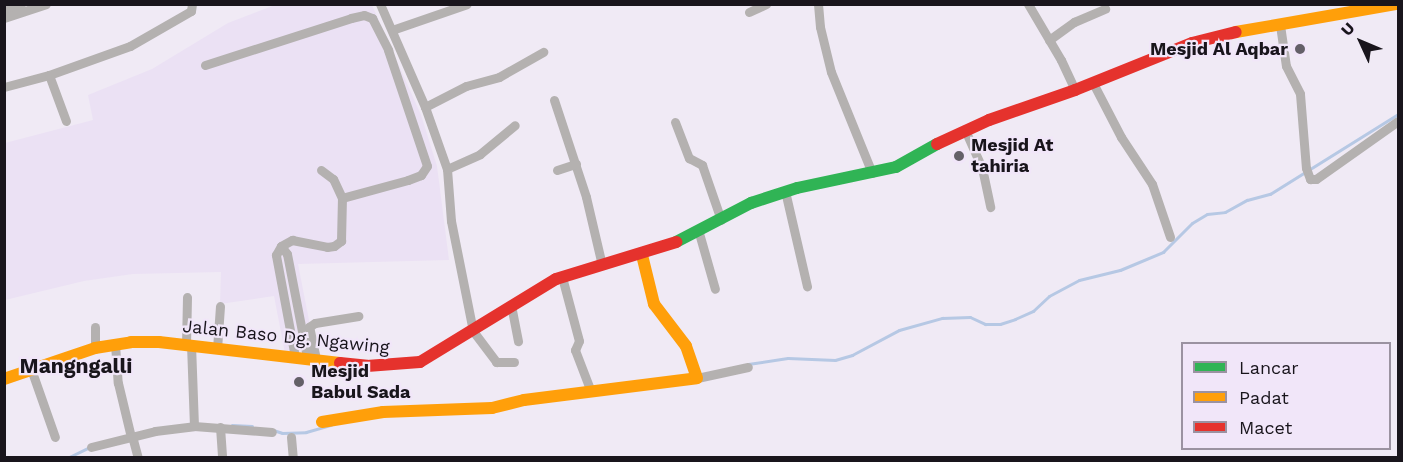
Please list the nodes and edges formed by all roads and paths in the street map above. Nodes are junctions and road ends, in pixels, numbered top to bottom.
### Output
1 (21, 4) edge
2 (46, 4) edge
3 (192, 4) edge
4 (380, 4) edge
5 (466, 4) edge
6 (766, 4) edge
7 (818, 4) edge
8 (1028, 4) edge
9 (1396, 4) edge
10 (1105, 9) dead end
11 (4, 10) edge
12 (749, 12) dead end
13 (4, 18) edge
14 (1280, 25) junction
15 (392, 30) junction
16 (1049, 40) junction
17 (543, 52) dead end
18 (205, 65) dead end
19 (49, 75) junction
20 (1093, 83) junction
21 (4, 87) edge
22 (1075, 90) junction
23 (554, 100) dead end
24 (424, 107) junction
25 (66, 121) dead end
26 (1398, 121) edge
27 (675, 122) dead end
28 (515, 125) dead end
29 (965, 130) junction
30 (576, 164) junction
31 (447, 169) junction
32 (321, 170) dead end
33 (557, 170) dead end
34 (872, 173) junction
35 (785, 192) junction
36 (342, 198) junction
37 (990, 207) dead end
38 (721, 220) junction
39 (699, 232) junction
40 (1170, 237) dead end
41 (284, 250) junction
42 (642, 255) junction
43 (602, 265) junction
44 (562, 277) junction
45 (807, 286) dead end
46 (715, 289) dead end
47 (187, 297) dead end
48 (511, 305) junction
49 (220, 306) dead end
50 (358, 316) dead end
51 (95, 327) dead end
52 (473, 331) junction
53 (518, 341) dead end
54 (115, 344) junction
55 (188, 346) junction
56 (95, 348) junction
57 (217, 349) junction
58 (303, 355) junction
59 (514, 362) dead end
60 (748, 367) dead end
61 (31, 369) junction
62 (696, 375) junction
63 (4, 379) edge
64 (590, 391) junction
65 (322, 422) dead end
66 (194, 424) junction
67 (220, 427) junction
68 (272, 432) dead end
69 (131, 435) junction
70 (55, 437) dead end
71 (291, 437) dead end
72 (91, 447) dead end
73 (138, 458) edge
74 (222, 458) edge
75 (293, 458) edge

1 - 11 street
2 - 13 street
3 - 19 street
4 - 15 street
5 - 15 street
6 - 12 street
7 - 34 street
8 - 16 street
9 - 14 main road, Jalan Baso Dg. Ngawing
10 - 16 street
14 - 20 main road, Jalan Baso Dg. Ngawing
14 - 26 street
15 - 24 street
16 - 22 street
17 - 24 street
18 - 36 street
19 - 21 street
19 - 25 street
20 - 22 main road, Jalan Baso Dg. Ngawing
20 - 40 street
22 - 29 main road, Jalan Baso Dg. Ngawing
23 - 30 street
24 - 31 street
27 - 38 street
28 - 31 street
29 - 34 main road, Jalan Baso Dg. Ngawing
29 - 37 street
30 - 33 street
30 - 43 street
31 - 52 street
32 - 36 street
34 - 35 main road, Jalan Baso Dg. Ngawing
35 - 38 main road, Jalan Baso Dg. Ngawing
35 - 45 street
36 - 41 street
38 - 39 main road, Jalan Baso Dg. Ngawing
39 - 42 main road, Jalan Baso Dg. Ngawing
39 - 46 street
41 - 58 street
41 - 58 street
42 - 43 main road, Jalan Baso Dg. Ngawing
42 - 62 main road
43 - 44 main road, Jalan Baso Dg. Ngawing
44 - 48 main road, Jalan Baso Dg. Ngawing
44 - 64 street
47 - 55 street
48 - 52 main road, Jalan Baso Dg. Ngawing
48 - 53 street
49 - 57 street
50 - 58 street
51 - 56 street
52 - 58 main road, Jalan Baso Dg. Ngawing
52 - 59 street
54 - 55 main road, Jalan Baso Dg. Ngawing
54 - 56 main road, Jalan Baso Dg. Ngawing
54 - 69 street
55 - 57 main road, Jalan Baso Dg. Ngawing
55 - 66 street
56 - 61 main road, Jalan Baso Dg. Ngawing
57 - 58 main road, Jalan Baso Dg. Ngawing
60 - 62 street
61 - 63 main road, Jalan Baso Dg. Ngawing
61 - 70 street
62 - 64 main road
64 - 65 main road
66 - 67 street
66 - 69 street
67 - 68 street
67 - 74 street
69 - 72 street
69 - 73 street
71 - 75 street

